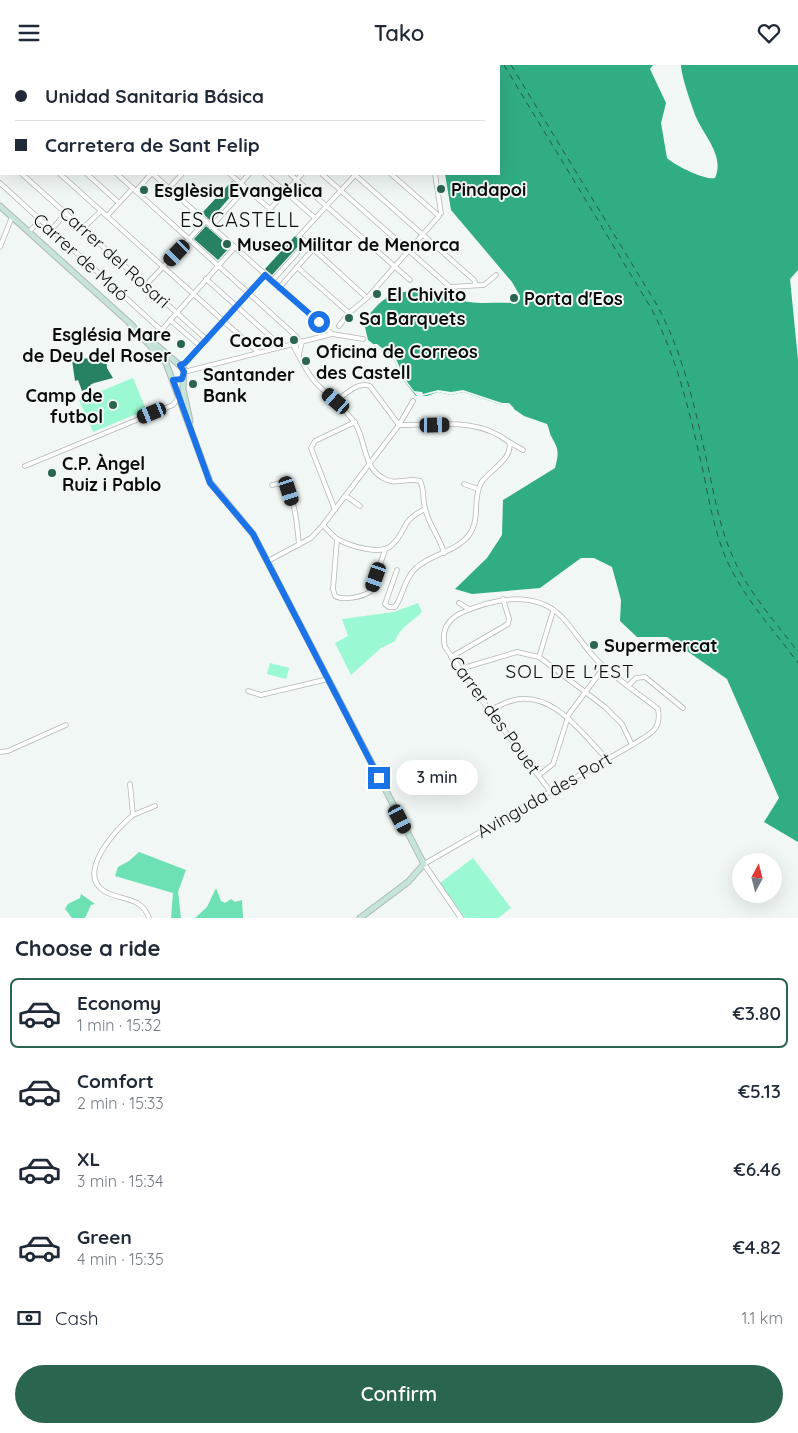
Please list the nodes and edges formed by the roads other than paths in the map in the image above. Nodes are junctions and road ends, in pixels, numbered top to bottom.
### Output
1 (23, 175) edge
2 (61, 175) edge
3 (88, 175) edge
4 (118, 175) edge
5 (151, 175) edge
6 (153, 175) edge
7 (181, 175) edge
8 (231, 175) edge
9 (248, 175) edge
10 (266, 175) edge
11 (291, 175) edge
12 (301, 175) edge
13 (323, 175) edge
14 (354, 175) edge
15 (356, 175) edge
16 (392, 175) edge
17 (435, 175) edge
18 (297, 179) junction
19 (0, 183) edge
20 (241, 183) junction
21 (246, 187) junction
22 (169, 188) junction
23 (134, 189) junction
24 (340, 190) junction
25 (286, 192) junction
26 (119, 203) junction
27 (0, 206) edge
28 (326, 206) junction
29 (101, 211) junction
30 (66, 213) junction
31 (440, 215) junction
32 (12, 217) junction
33 (107, 217) junction
34 (316, 217) junction
35 (40, 220) junction
36 (206, 221) junction
37 (211, 227) junction
38 (51, 229) junction
39 (83, 229) junction
40 (29, 232) junction
41 (423, 234) junction
42 (190, 240) junction
43 (306, 243) junction
44 (0, 247) edge
45 (235, 247) junction
46 (313, 249) junction
47 (408, 251) junction
48 (218, 265) junction
49 (395, 266) junction
50 (164, 267) junction
51 (297, 267) junction
52 (265, 275) junction
53 (496, 275) dead end
54 (206, 279) junction
55 (410, 280) dead end
56 (272, 281) junction
57 (146, 285) junction
58 (476, 285) junction
59 (279, 287) junction
60 (249, 292) junction
61 (193, 294) junction
62 (367, 298) junction
63 (236, 306) junction
64 (177, 312) junction
65 (349, 313) junction
66 (170, 320) junction
67 (223, 321) junction
68 (130, 324) junction
69 (339, 325) dead end
70 (161, 330) junction
71 (334, 335) junction
72 (363, 339) dead end
73 (207, 340) junction
74 (152, 341) junction
75 (300, 341) junction
76 (292, 343) junction
77 (281, 346) junction
78 (200, 347) junction
79 (296, 350) junction
80 (258, 352) junction
81 (299, 355) junction
82 (177, 364) junction
83 (168, 368) junction
84 (184, 372) junction
85 (182, 379) junction
86 (173, 380) junction
87 (177, 393) junction
88 (336, 401) junction
89 (413, 401) dead end
90 (355, 423) junction
91 (400, 425) junction
92 (193, 436) junction
93 (510, 444) junction
94 (523, 450) dead end
95 (369, 464) junction
96 (25, 466) dead end
97 (464, 484) dead end
98 (272, 485) dead end
99 (478, 489) junction
100 (346, 496) junction
101 (360, 506) dead end
102 (425, 509) junction
103 (335, 510) junction
104 (323, 525) junction
105 (337, 539) junction
106 (299, 545) junction
107 (385, 550) junction
108 (444, 553) junction
109 (268, 561) junction
110 (397, 570) dead end
111 (502, 599) junction
112 (459, 603) dead end
113 (469, 609) junction
114 (553, 611) junction
115 (451, 657) junction
116 (539, 657) junction
117 (605, 666) junction
118 (460, 669) junction
119 (328, 679) junction
120 (628, 685) junction
121 (586, 690) junction
122 (248, 691) dead end
123 (683, 708) dead end
124 (489, 710) junction
125 (567, 718) junction
126 (66, 725) dead end
127 (632, 745) junction
128 (0, 752) edge
129 (607, 759) junction
130 (539, 775) junction
131 (130, 785) dead end
132 (550, 791) junction
133 (155, 806) dead end
134 (133, 815) junction
135 (424, 864) junction
136 (149, 918) edge
137 (360, 918) edge
138 (461, 918) edge

1 - 30 street, Carrer del Rosari
2 - 29 street
3 - 26 street
4 - 23 street
5 - 23 street
6 - 22 street
7 - 22 street
8 - 20 street
9 - 20 street
10 - 25 street
11 - 18 street
12 - 18 street
13 - 24 street
14 - 24 street
15 - 41 street
16 - 31 street
17 - 31 street
18 - 25 street
18 - 28 street
19 - 35 street, Carrer de Maó
20 - 21 street
21 - 25 street
21 - 37 street
22 - 36 street
23 - 26 street
23 - 42 street
24 - 28 street
24 - 47 street
25 - 34 street
26 - 33 street
27 - 32 main road
28 - 34 street
28 - 49 street
29 - 33 street
29 - 39 street
30 - 38 street
30 - 39 street, Carrer del Rosari
31 - 41 street
32 - 40 main road
32 - 44 street
33 - 50 street
34 - 43 street
35 - 38 street, Carrer de Maó
35 - 40 street
36 - 37 street
36 - 42 street
37 - 45 street
38 - 70 street, Carrer de Maó
39 - 57 street, Carrer del Rosari
40 - 68 main road
41 - 47 street
41 - 58 street
42 - 48 street
42 - 50 street
43 - 46 street
43 - 56 street
45 - 48 street
45 - 52 street
46 - 51 street
46 - 62 street
47 - 49 street
47 - 58 street
48 - 54 street
48 - 60 street
49 - 55 street
49 - 62 street
50 - 57 street
50 - 61 street
51 - 59 street
51 - 65 street
52 - 56 street
52 - 60 street
53 - 58 street
54 - 61 street
54 - 63 street
56 - 59 street
57 - 64 street, Carrer del Rosari
59 - 71 street
60 - 63 street
60 - 75 street
61 - 64 street
61 - 67 street
62 - 65 street
63 - 67 street
63 - 77 street
64 - 66 street
64 - 73 street, Carrer del Rosari
65 - 69 street
66 - 70 street
66 - 78 street
67 - 73 street
67 - 80 street
68 - 74 main road
68 - 83 main road
70 - 74 street
71 - 72 street
71 - 75 street
73 - 78 street
74 - 82 main road
75 - 76 street
75 - 79 street
75 - 81 street
76 - 77 street
76 - 79 street
77 - 80 street
78 - 82 street
79 - 81 street
80 - 84 street
81 - 88 street
82 - 83 main road
82 - 84 main road
83 - 86 main road
84 - 85 main road
85 - 86 main road
85 - 92 main road
86 - 87 main road
87 - 92 main road
87 - 96 street
88 - 90 street
88 - 91 street
89 - 91 street
90 - 95 street
90 - 103 street
91 - 93 street
91 - 95 street
92 - 109 main road
93 - 94 street
93 - 99 street
95 - 100 street
95 - 102 street
97 - 99 street
98 - 106 street
99 - 108 street
100 - 101 street
100 - 103 street
102 - 107 street
102 - 108 street
103 - 104 street
104 - 105 street
104 - 106 street
105 - 107 street
105 - 107 street
106 - 109 street
108 - 110 street
109 - 119 main road
111 - 113 street
111 - 114 street
111 - 115 street
112 - 113 street
113 - 115 street, Carrer des Pouet
114 - 116 street
114 - 117 street
115 - 118 street, Carrer des Pouet
116 - 118 street
116 - 121 street
117 - 120 street
117 - 121 street
118 - 124 street, Carrer des Pouet
119 - 122 street
119 - 135 main road
120 - 123 street
120 - 127 street, Avinguda des Port
121 - 125 street
121 - 127 street
124 - 125 street
124 - 130 street, Carrer des Pouet
125 - 129 street
125 - 130 street
126 - 128 street
127 - 129 street, Avinguda des Port
129 - 132 street, Avinguda des Port
130 - 132 street, Carrer des Pouet
131 - 134 street
132 - 135 street, Avinguda des Port
133 - 134 street
134 - 136 street
135 - 137 main road
135 - 138 street

